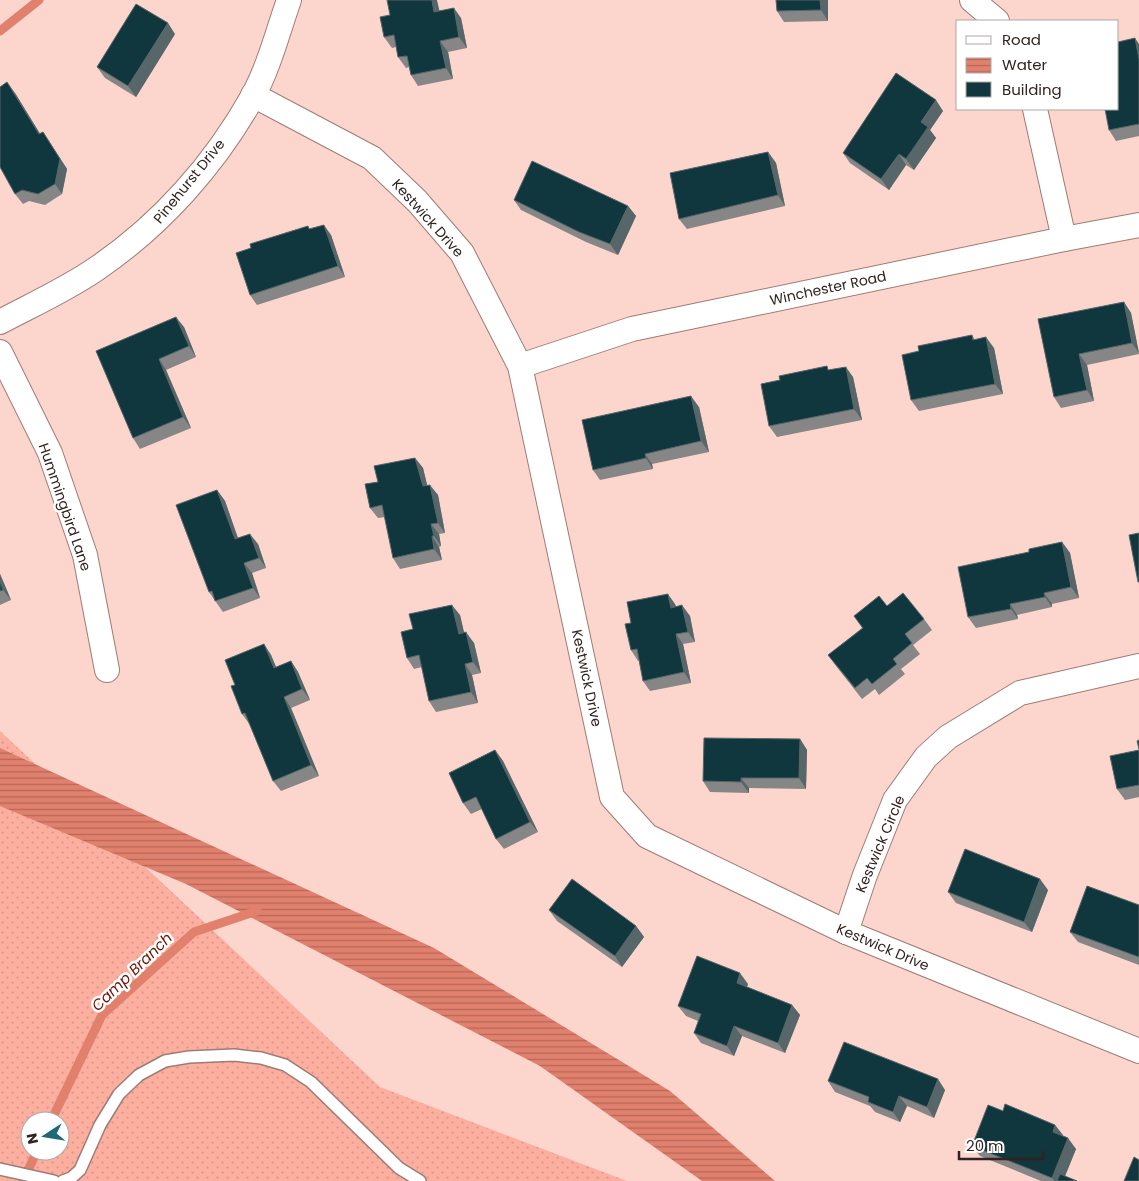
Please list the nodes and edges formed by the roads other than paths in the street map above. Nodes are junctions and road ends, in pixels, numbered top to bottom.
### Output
1 (289, 0) edge
2 (972, 0) edge
3 (997, 20) edge
4 (253, 95) junction
5 (1035, 110) edge
6 (1139, 225) edge
7 (1064, 239) junction
8 (0, 322) edge
9 (0, 352) edge
10 (520, 366) junction
11 (1139, 666) edge
12 (107, 670) dead end
13 (846, 932) junction
14 (1139, 1051) edge
15 (5, 1171) edge
16 (48, 1181) edge
17 (54, 1181) edge
18 (63, 1181) edge
19 (420, 1181) edge

1 - 4 street, Pinehurst Drive
2 - 3 street
4 - 8 street, Pinehurst Drive
4 - 10 street, Kestwick Drive
5 - 7 street
6 - 7 street, Winchester Road
7 - 10 street, Winchester Road
9 - 12 street, Hummingbird Lane
10 - 13 street, Kestwick Drive
11 - 13 street, Kestwick Circle
13 - 14 street, Kestwick Drive
15 - 16 lane
16 - 17 lane
18 - 19 lane

